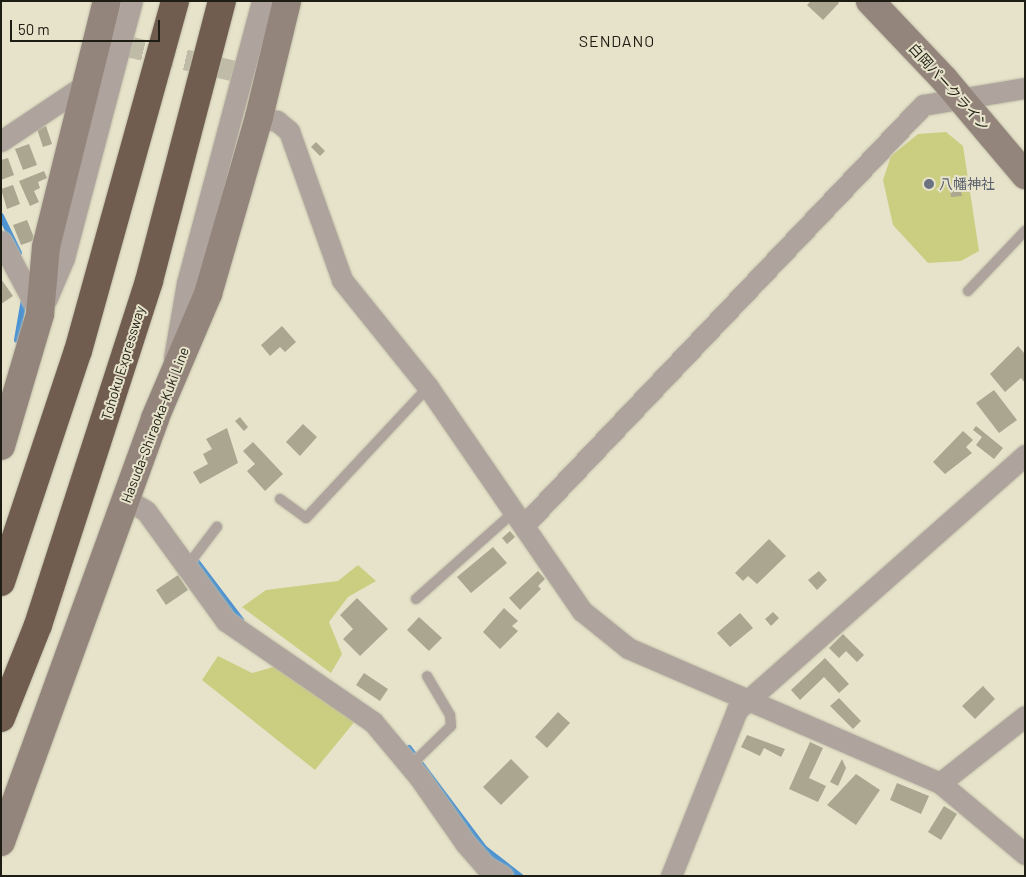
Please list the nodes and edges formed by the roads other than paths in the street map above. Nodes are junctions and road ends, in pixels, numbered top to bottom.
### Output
1 (107, 1) edge
2 (132, 1) edge
3 (175, 1) edge
4 (222, 1) edge
5 (262, 1) edge
6 (287, 1) edge
7 (870, 1) edge
8 (86, 84) junction
9 (1025, 88) edge
10 (959, 96) junction
11 (259, 117) junction
12 (1, 141) edge
13 (1025, 175) edge
14 (1025, 231) edge
15 (1, 241) edge
16 (968, 291) dead end
17 (40, 314) junction
18 (171, 377) junction
19 (428, 387) junction
20 (1, 446) edge
21 (1025, 455) edge
22 (126, 499) junction
23 (280, 499) dead end
24 (520, 517) junction
25 (217, 527) dead end
26 (188, 565) junction
27 (1, 582) edge
28 (416, 599) dead end
29 (427, 676) dead end
30 (746, 699) junction
31 (1025, 716) edge
32 (1, 718) edge
33 (410, 766) junction
34 (940, 783) junction
35 (1, 842) edge
36 (1025, 854) edge
37 (502, 876) edge
38 (671, 876) edge

1 - 8 main road
2 - 17 street
3 - 27 highway
4 - 32 highway, Tohoku Expressway
5 - 18 street
6 - 11 main road, Hasuda-Shiraoka-Kuki Line
7 - 10 main road, 白岡パークライン
8 - 12 street
8 - 17 main road
9 - 10 street
10 - 13 main road, 白岡パークライン
10 - 24 street
11 - 18 main road, Hasuda-Shiraoka-Kuki Line
11 - 19 street
14 - 16 lane
15 - 17 street
17 - 20 main road
18 - 22 main road, Hasuda-Shiraoka-Kuki Line
19 - 23 lane
19 - 24 street
21 - 30 street
22 - 26 street
22 - 35 main road, Hasuda-Shiraoka-Kuki Line
24 - 28 lane
24 - 30 street
25 - 26 lane
26 - 33 street
29 - 33 lane
30 - 34 street
30 - 38 street
31 - 34 street
33 - 37 street
34 - 36 street

